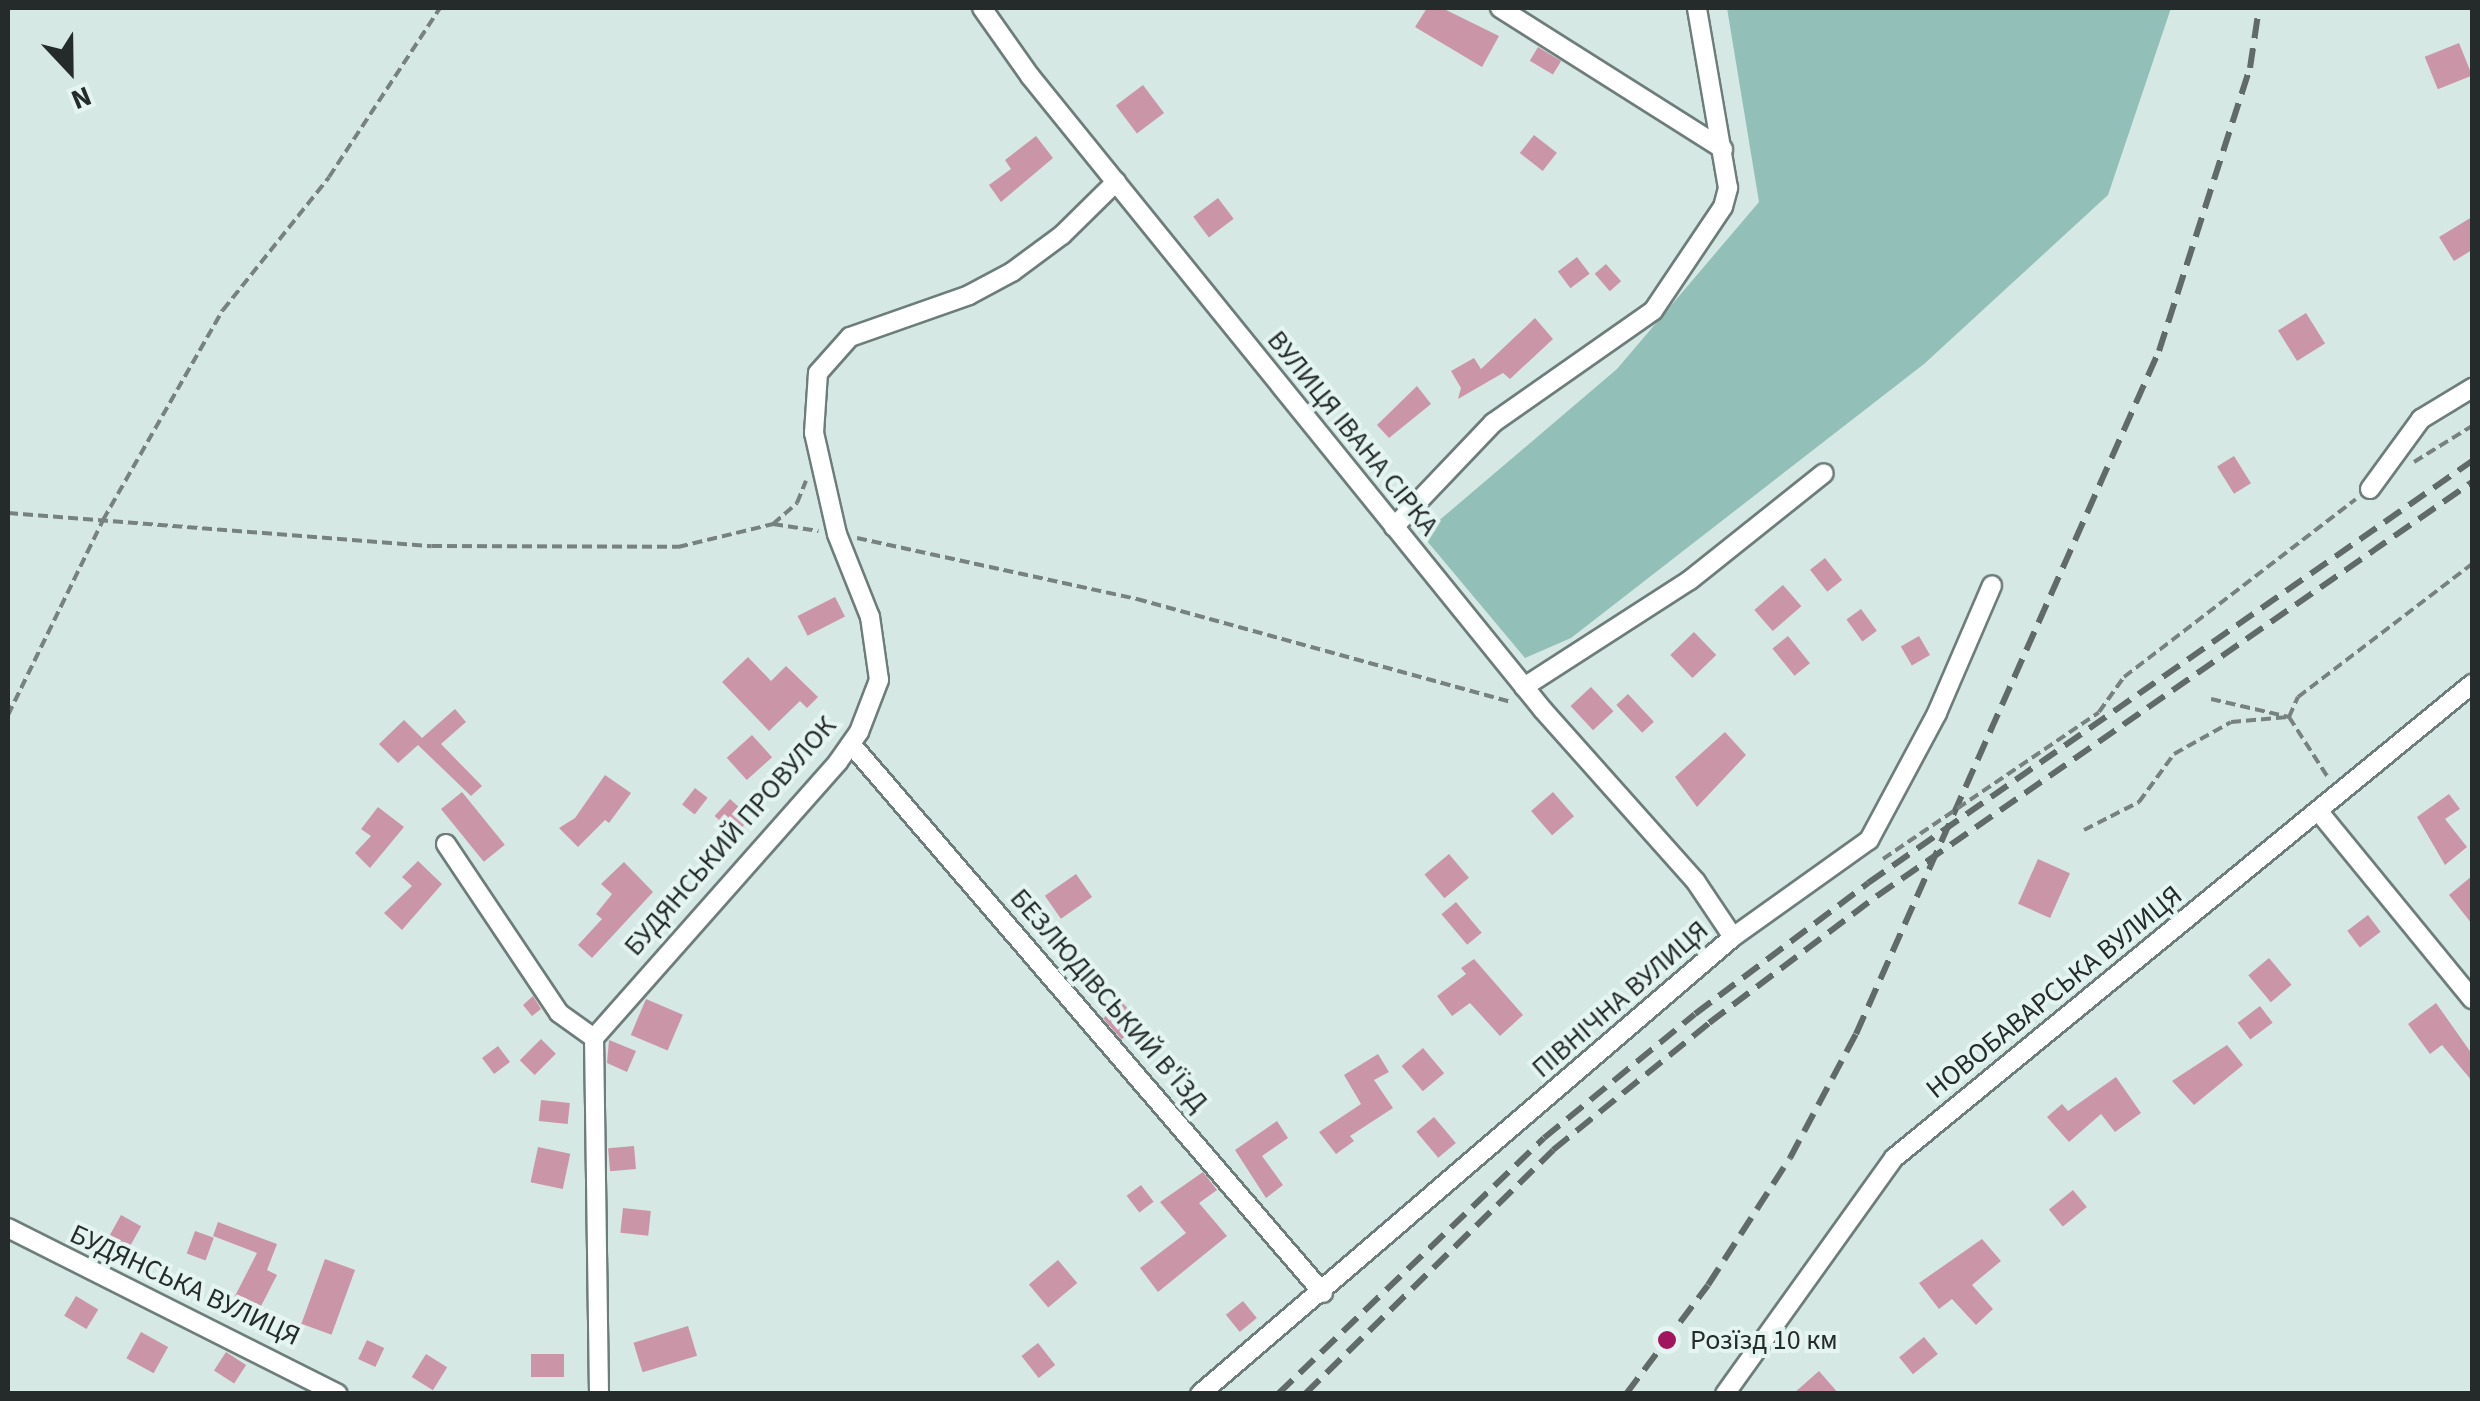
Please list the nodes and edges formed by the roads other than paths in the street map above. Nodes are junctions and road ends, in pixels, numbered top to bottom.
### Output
1 (982, 8) edge
2 (1500, 8) edge
3 (1697, 8) edge
4 (1723, 149) junction
5 (1116, 182) junction
6 (2472, 388) edge
7 (1824, 473) dead end
8 (2370, 489) road end
9 (1394, 526) junction
10 (1992, 585) dead end
11 (2472, 684) edge
12 (1524, 687) junction
13 (852, 744) junction
14 (2319, 812) junction
15 (446, 844) dead end
16 (1733, 937) junction
17 (2472, 999) edge
18 (594, 1038) junction
19 (8, 1228) edge
20 (1323, 1292) junction
21 (338, 1394) edge
22 (598, 1394) edge
23 (1200, 1394) edge
24 (1726, 1394) edge

1 - 5 street, ВУЛИЦЯ ІВАНА СІРКА
2 - 4 street
3 - 4 street
4 - 9 street
5 - 9 street, ВУЛИЦЯ ІВАНА СІРКА
5 - 13 street, БУДЯНСЬКИЙ ПРОВУЛОК
6 - 8 street
7 - 12 street
9 - 12 street, ВУЛИЦЯ ІВАНА СІРКА
10 - 16 street, ПІВНІЧНА ВУЛИЦЯ
11 - 14 street, НОВОБАВАРСЬКА ВУЛИЦЯ
12 - 16 street, ВУЛИЦЯ ІВАНА СІРКА
13 - 18 street, БУДЯНСЬКИЙ ПРОВУЛОК
13 - 20 street, БЕЗЛЮДІВСЬКИЙ В'ЇЗД
14 - 17 street
14 - 24 street, НОВОБАВАРСЬКА ВУЛИЦЯ
15 - 18 street
16 - 20 street, ПІВНІЧНА ВУЛИЦЯ
18 - 22 street
19 - 21 street, БУДЯНСЬКА ВУЛИЦЯ
20 - 23 street, ПІВНІЧНА ВУЛИЦЯ

